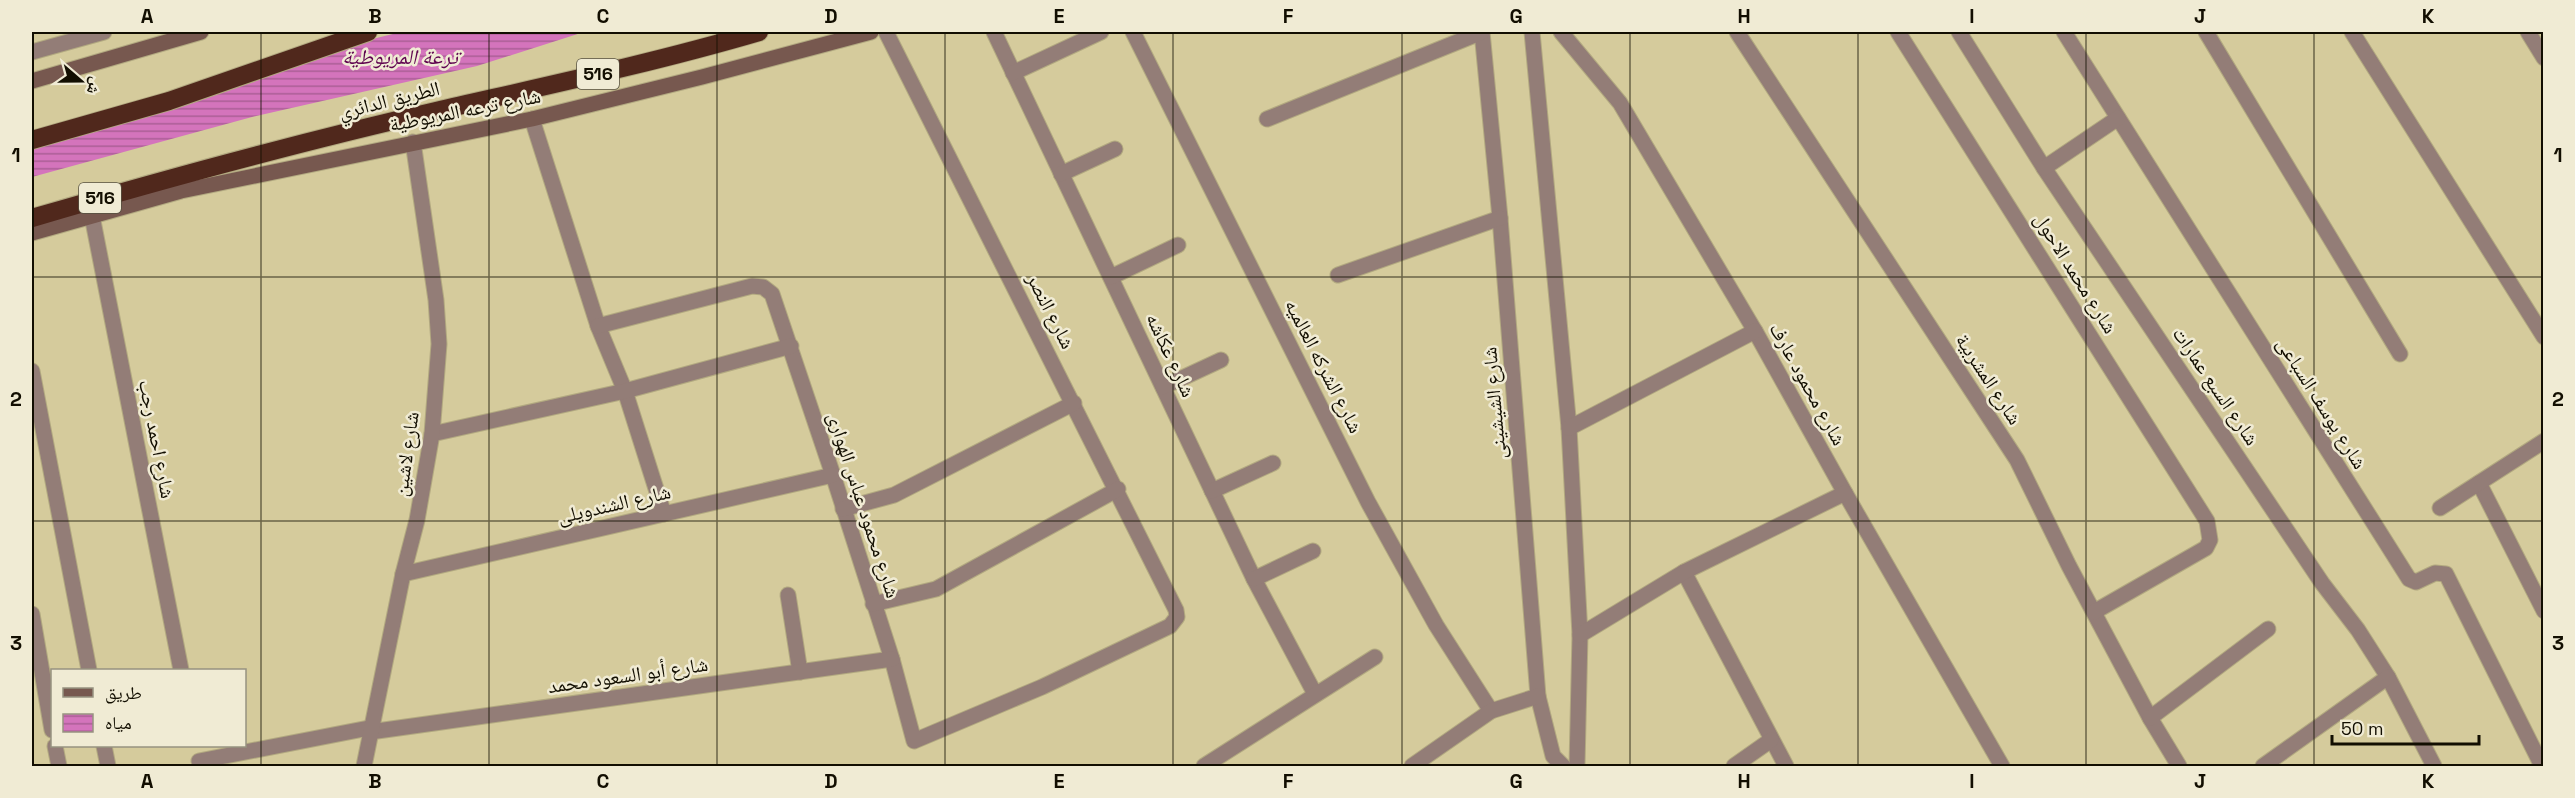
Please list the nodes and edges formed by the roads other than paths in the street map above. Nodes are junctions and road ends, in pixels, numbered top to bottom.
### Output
1 (104, 32) edge
2 (201, 32) edge
3 (368, 32) edge
4 (759, 32) edge
5 (871, 32) edge
6 (886, 32) edge
7 (994, 32) edge
8 (1101, 32) edge
9 (1133, 32) edge
10 (1482, 32) edge
11 (1532, 32) edge
12 (1561, 32) edge
13 (1737, 32) edge
14 (1898, 32) edge
15 (1959, 32) edge
16 (2064, 32) edge
17 (2206, 32) edge
18 (2352, 32) edge
19 (2528, 32) edge
20 (32, 52) edge
21 (2544, 58) edge
22 (1014, 73) junction
23 (32, 81) edge
24 (2118, 118) junction
25 (532, 119) junction
26 (1267, 119) dead end
27 (32, 140) edge
28 (413, 142) junction
29 (1115, 149) dead end
30 (2044, 168) junction
31 (1061, 174) junction
32 (92, 216) junction
33 (32, 218) edge
34 (1500, 218) junction
35 (32, 233) edge
36 (1178, 245) dead end
37 (1338, 275) dead end
38 (1111, 277) junction
39 (598, 326) junction
40 (1755, 331) junction
41 (2544, 337) edge
42 (791, 346) junction
43 (2400, 354) dead end
44 (1221, 360) dead end
45 (32, 371) edge
46 (1162, 387) junction
47 (625, 392) junction
48 (1074, 403) junction
49 (1569, 428) junction
50 (432, 434) junction
51 (2544, 441) edge
52 (1273, 463) dead end
53 (833, 475) junction
54 (2480, 483) junction
55 (1118, 489) junction
56 (1212, 491) junction
57 (1845, 493) junction
58 (2440, 508) dead end
59 (843, 509) junction
60 (664, 514) junction
61 (1314, 551) dead end
62 (1684, 572) junction
63 (404, 574) junction
64 (1254, 579) junction
65 (788, 595) dead end
66 (873, 604) junction
67 (2544, 611) edge
68 (2094, 612) junction
69 (32, 614) edge
70 (2268, 629) dead end
71 (1580, 636) junction
72 (1375, 657) dead end
73 (892, 659) junction
74 (89, 669) edge
75 (181, 669) edge
76 (800, 672) junction
77 (2388, 677) junction
78 (1315, 694) junction
79 (1538, 696) junction
80 (1491, 711) junction
81 (2150, 718) junction
82 (51, 724) edge
83 (372, 730) junction
84 (1772, 740) junction
85 (914, 741) joint
86 (55, 747) edge
87 (104, 747) edge
88 (198, 758) edge
89 (59, 766) edge
90 (108, 766) edge
91 (364, 766) edge
92 (1204, 766) edge
93 (1412, 766) edge
94 (1563, 766) edge
95 (1577, 766) edge
96 (1734, 766) edge
97 (1786, 766) edge
98 (2002, 766) edge
99 (2179, 766) edge
100 (2263, 766) edge
101 (2434, 766) edge
102 (2542, 766) edge

1 - 20 street
2 - 23 main road
3 - 27 highway
4 - 33 highway, الطريق الدائري / 516
5 - 25 main road, شارع ترعه المريوطية
6 - 48 street, شارع النصر
7 - 22 street, شارع عكاشه
8 - 22 street
9 - 80 street, شارع الشركه العالميه
10 - 26 street
10 - 34 street, شارع الشيشينى
11 - 49 street
12 - 40 street, شارع محمود عارف
13 - 68 street, شارع المشربية
14 - 68 street, شارع محمد الاحول
15 - 30 street, شارع السبع عمارات
16 - 24 street, شارع يوسف السباعى
17 - 43 street
18 - 41 street
19 - 21 street
22 - 31 street, شارع عكاشه
24 - 30 street
24 - 102 street, شارع يوسف السباعى
25 - 28 main road, شارع ترعه المريوطية
25 - 39 street
28 - 32 main road, شارع ترعه المريوطية
28 - 50 street, شارع لاشين
29 - 31 street
30 - 77 street, شارع السبع عمارات
31 - 38 street, شارع عكاشه
32 - 35 main road, شارع ترعه المريوطية
32 - 75 street, شارع احمد رجب
34 - 37 street
34 - 79 street, شارع الشيشينى
36 - 38 street
38 - 46 street, شارع عكاشه
39 - 42 street, شارع محمود عباس الهوارى
39 - 47 street
40 - 49 street
40 - 57 street, شارع محمود عارف
42 - 47 street
42 - 53 street, شارع محمود عباس الهوارى
44 - 46 street
45 - 74 street
46 - 56 street, شارع عكاشه
47 - 50 street
47 - 60 street
48 - 55 street, شارع النصر
48 - 59 street
49 - 71 street
50 - 63 street, شارع لاشين
51 - 54 street
52 - 56 street
53 - 59 street, شارع محمود عباس الهوارى
53 - 60 street, شارع الشندويلى
54 - 58 street
54 - 67 street
55 - 66 street
55 - 85 street, شارع النصر
56 - 64 street, شارع عكاشه
57 - 62 street
57 - 98 street, شارع محمود عارف
59 - 66 street, شارع محمود عباس الهوارى
60 - 63 street, شارع الشندويلى
61 - 64 street
62 - 71 street
62 - 84 street
63 - 83 street, شارع لاشين
64 - 78 street, شارع عكاشه
65 - 76 street
66 - 73 street, شارع محمود عباس الهوارى
68 - 81 street, شارع المشربية
69 - 82 street
70 - 81 street
71 - 95 street
72 - 78 street
73 - 76 street, شارع أبو السعود محمد
73 - 85 street, شارع محمود عباس الهوارى
76 - 83 street, شارع أبو السعود محمد
77 - 100 street
77 - 101 street, شارع السبع عمارات
78 - 92 street
79 - 80 street
79 - 94 street, شارع الشيشينى
80 - 93 street
81 - 99 street, شارع المشربية
83 - 88 street, شارع أبو السعود محمد
83 - 91 street, شارع لاشين
84 - 96 street
84 - 97 street
86 - 89 street
87 - 90 street

